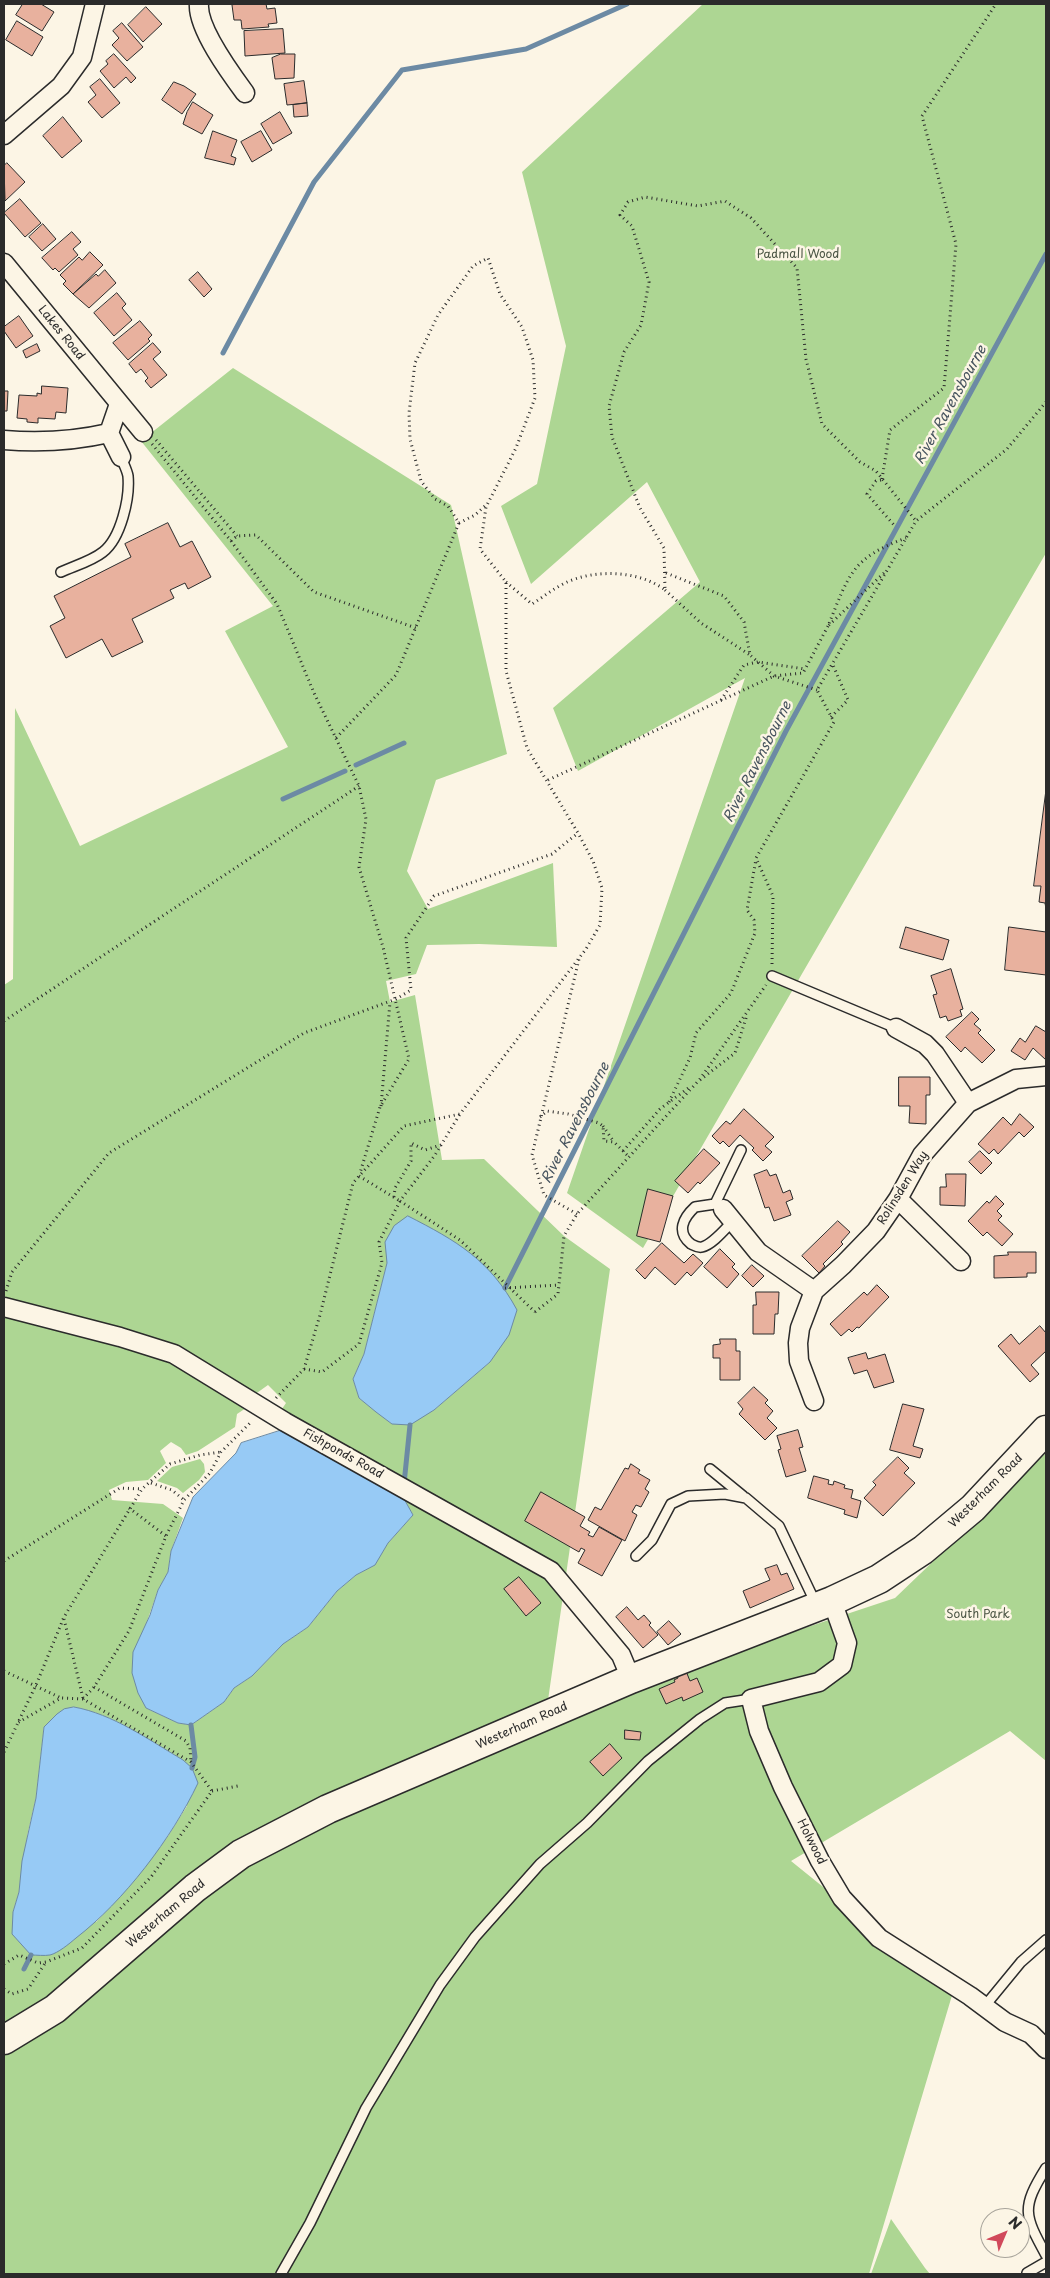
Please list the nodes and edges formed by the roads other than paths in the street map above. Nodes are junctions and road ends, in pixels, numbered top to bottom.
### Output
1 (95, 4) edge
2 (199, 4) edge
3 (245, 94) dead end
4 (4, 135) edge
5 (4, 263) edge
6 (119, 404) junction
7 (143, 432) road end
8 (109, 433) junction
9 (4, 440) edge
10 (121, 457) joint
11 (61, 572) dead end
12 (772, 976) road end
13 (896, 1028) joint
14 (1046, 1076) edge
15 (968, 1103) junction
16 (741, 1150) dead end
17 (898, 1200) junction
18 (724, 1211) junction
19 (961, 1261) dead end
20 (814, 1291) junction
21 (4, 1307) edge
22 (814, 1401) dead end
23 (1046, 1430) edge
24 (710, 1469) dead end
25 (746, 1498) junction
26 (636, 1556) dead end
27 (824, 1604) junction
28 (631, 1679) junction
29 (751, 1699) junction
30 (1046, 1940) edge
31 (984, 2006) junction
32 (4, 2040) edge
33 (1046, 2049) edge
34 (1046, 2168) edge
35 (1046, 2255) edge
36 (1046, 2262) edge
37 (1026, 2273) edge
38 (282, 2274) edge

1 - 4 street
2 - 3 street
5 - 6 street, Lakes Road
6 - 7 street, Lakes Road
6 - 8 street
8 - 9 street
8 - 10 street
10 - 11 lane
12 - 13 lane
13 - 15 street
14 - 15 street, Rolinsden Way
15 - 17 street, Rolinsden Way
16 - 18 lane
17 - 19 street
17 - 20 street, Rolinsden Way
18 - 18 lane
18 - 20 street
20 - 22 street, Rolinsden Way
21 - 28 street, Fishponds Road
23 - 27 main road, Westerham Road
24 - 25 lane
25 - 26 lane
25 - 27 lane
27 - 28 main road, Westerham Road
27 - 29 street
28 - 32 main road, Westerham Road
29 - 31 street, Holwood
29 - 38 lane
30 - 31 lane
31 - 33 street, Holwood
34 - 35 lane
36 - 37 lane

